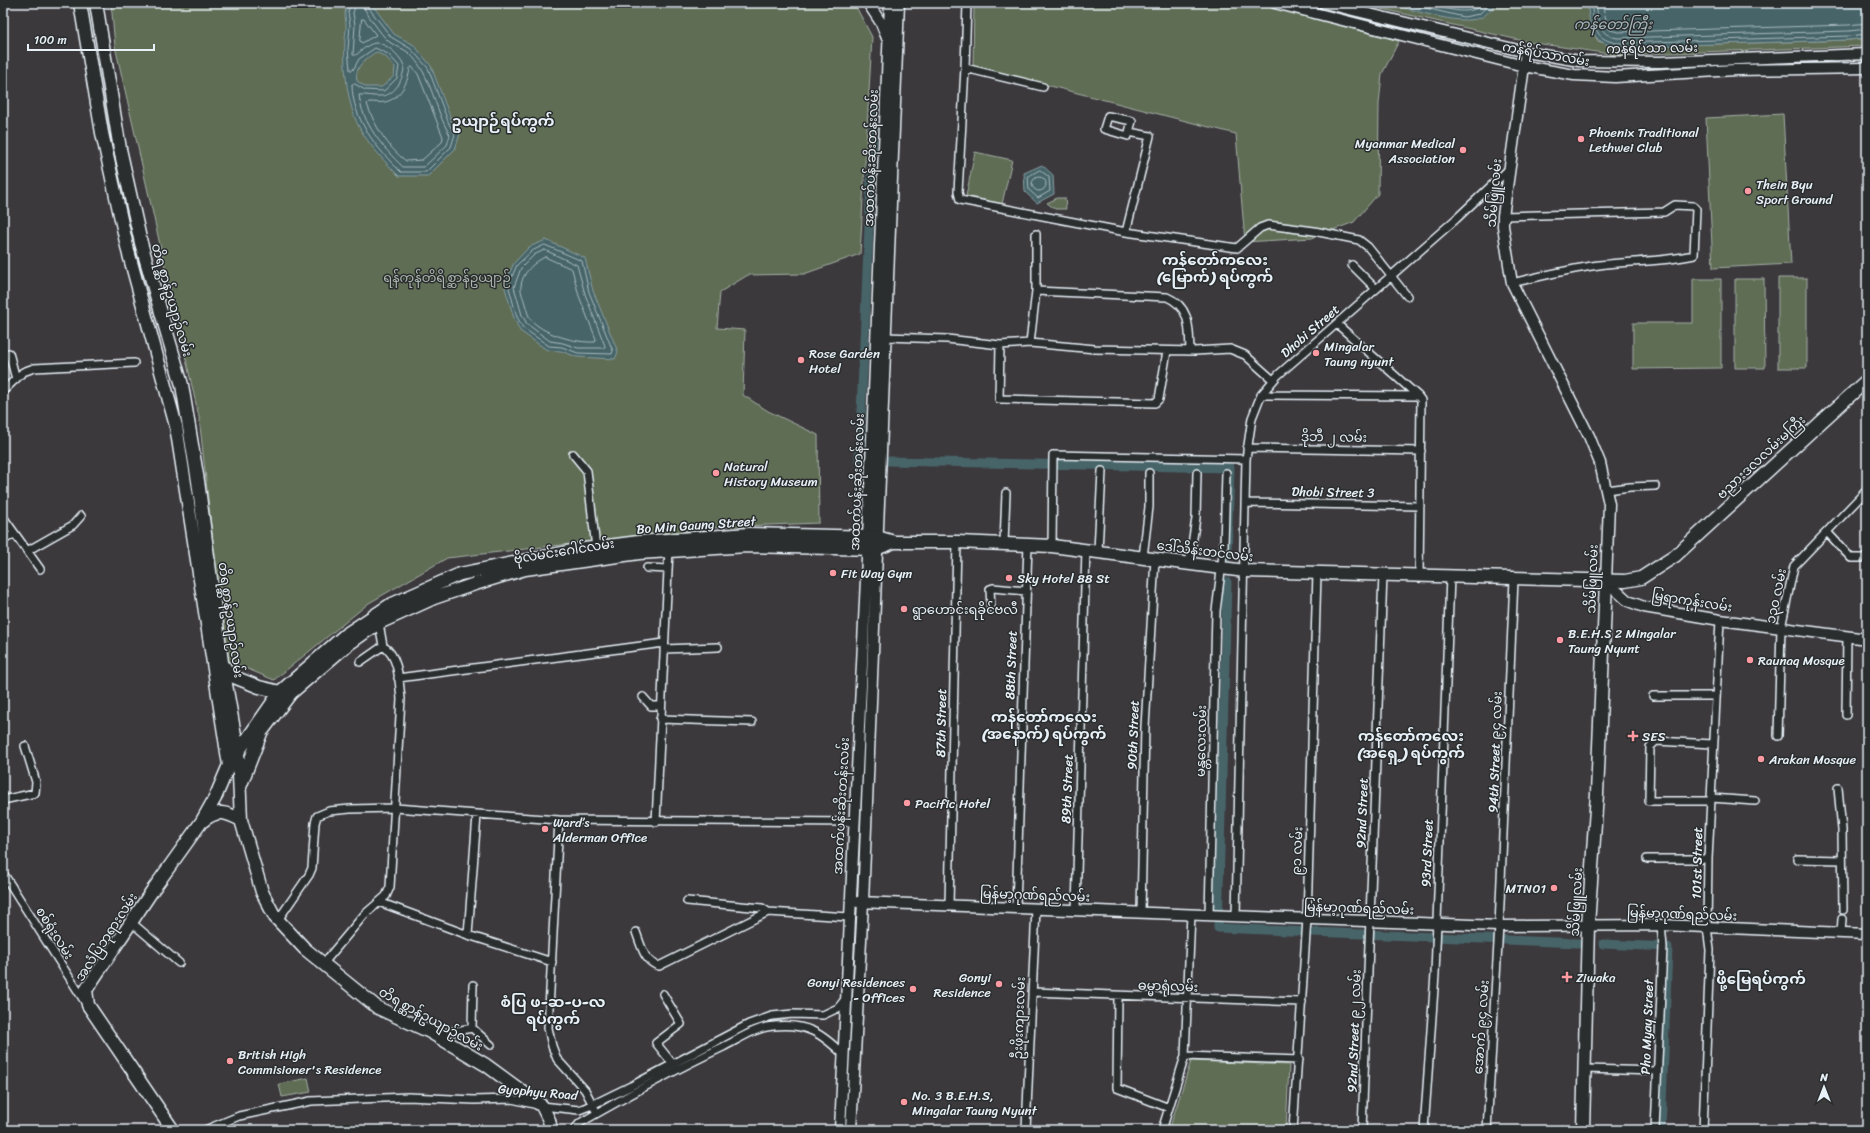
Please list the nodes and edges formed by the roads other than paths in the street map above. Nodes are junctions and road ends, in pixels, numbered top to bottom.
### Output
1 (80, 3) edge
2 (96, 3) edge
3 (868, 3) edge
4 (890, 3) edge
5 (899, 3) edge
6 (967, 3) edge
7 (1275, 3) edge
8 (1324, 3) edge
9 (889, 42) junction
10 (1526, 52) junction
11 (1867, 54) edge
12 (1524, 66) junction
13 (965, 68) junction
14 (1867, 68) edge
15 (891, 80) junction
16 (1043, 87) dead end
17 (1129, 132) dead end
18 (1509, 169) junction
19 (1503, 216) junction
20 (1126, 232) junction
21 (1036, 234) dead end
22 (1352, 265) dead end
23 (1390, 277) junction
24 (1512, 283) junction
25 (1376, 289) junction
26 (1036, 291) junction
27 (1407, 296) dead end
28 (1337, 324) junction
29 (881, 337) junction
30 (1030, 343) junction
31 (1000, 345) junction
32 (1166, 351) junction
33 (1190, 351) junction
34 (9, 353) dead end
35 (134, 363) dead end
36 (16, 379) junction
37 (1273, 380) junction
38 (1867, 380) edge
39 (3, 391) edge
40 (1261, 395) junction
41 (1420, 398) junction
42 (1247, 448) junction
43 (1421, 451) junction
44 (573, 454) dead end
45 (1246, 459) junction
46 (1102, 471) dead end
47 (1149, 473) dead end
48 (1197, 473) dead end
49 (1226, 473) dead end
50 (1655, 486) dead end
51 (1607, 490) junction
52 (1867, 490) edge
53 (1006, 493) dead end
54 (1245, 503) junction
55 (1420, 506) junction
56 (81, 516) dead end
57 (3, 518) edge
58 (1827, 532) junction
59 (14, 534) junction
60 (3, 540) edge
61 (957, 542) junction
62 (872, 543) junction
63 (1004, 543) junction
64 (1028, 544) junction
65 (1052, 546) junction
66 (663, 547) junction
67 (596, 548) junction
68 (1086, 549) junction
69 (27, 551) junction
70 (1098, 551) junction
71 (1149, 558) junction
72 (1866, 558) edge
73 (1190, 564) junction
74 (647, 568) dead end
75 (40, 569) dead end
76 (668, 569) junction
77 (1221, 569) junction
78 (1245, 571) junction
79 (1317, 573) junction
80 (1383, 575) junction
81 (1419, 576) junction
82 (1450, 577) junction
83 (1514, 579) junction
84 (1606, 581) junction
85 (1026, 591) junction
86 (991, 608) dead end
87 (1720, 620) junction
88 (373, 621) junction
89 (1781, 628) junction
90 (1847, 637) junction
91 (1867, 639) edge
92 (383, 646) junction
93 (664, 646) junction
94 (718, 647) dead end
95 (867, 654) junction
96 (222, 662) junction
97 (360, 662) dead end
98 (398, 678) junction
99 (280, 692) junction
100 (1652, 696) dead end
101 (1716, 696) junction
102 (643, 697) dead end
103 (661, 706) junction
104 (1846, 714) dead end
105 (660, 719) junction
106 (752, 722) dead end
107 (261, 733) junction
108 (1778, 736) dead end
109 (1714, 744) junction
110 (25, 746) dead end
111 (238, 752) junction
112 (857, 758) junction
113 (868, 758) junction
114 (233, 766) junction
115 (1838, 788) dead end
116 (239, 790) junction
117 (3, 800) edge
118 (1711, 800) junction
119 (1756, 801) dead end
120 (396, 808) junction
121 (477, 815) junction
122 (241, 820) junction
123 (559, 820) junction
124 (202, 821) junction
125 (656, 822) junction
126 (854, 822) junction
127 (1647, 859) dead end
128 (1708, 859) junction
129 (1797, 859) dead end
130 (1842, 860) junction
131 (3, 873) edge
132 (686, 901) dead end
133 (379, 902) junction
134 (850, 902) junction
135 (863, 902) junction
136 (949, 905) junction
137 (1016, 907) junction
138 (1036, 908) junction
139 (1076, 910) junction
140 (1843, 910) dead end
141 (768, 912) junction
142 (1141, 912) junction
143 (1191, 914) junction
144 (1209, 915) junction
145 (1236, 916) junction
146 (849, 917) junction
147 (1307, 919) junction
148 (1842, 919) dead end
149 (278, 920) junction
150 (1370, 921) junction
151 (131, 922) junction
152 (1437, 924) junction
153 (1588, 925) junction
154 (1661, 925) junction
155 (1500, 926) junction
156 (1707, 927) junction
157 (636, 932) dead end
158 (1370, 933) joint
159 (1841, 933) junction
160 (1867, 934) edge
161 (468, 935) junction
162 (552, 962) junction
163 (178, 963) dead end
164 (323, 964) junction
165 (473, 985) dead end
166 (1032, 992) junction
167 (663, 994) dead end
168 (1118, 996) junction
169 (846, 998) junction
170 (1188, 998) junction
171 (1302, 1002) junction
172 (88, 1005) junction
173 (472, 1028) junction
174 (435, 1035) junction
175 (491, 1045) dead end
176 (844, 1055) junction
177 (1185, 1056) junction
178 (1299, 1060) junction
179 (672, 1063) junction
180 (1585, 1069) junction
181 (1658, 1071) junction
182 (592, 1105) junction
183 (542, 1106) junction
184 (1169, 1108) junction
185 (597, 1113) junction
186 (173, 1130) edge
187 (205, 1130) edge
188 (551, 1130) edge
189 (574, 1130) edge
190 (840, 1130) edge
191 (851, 1130) edge
192 (1026, 1130) edge
193 (1162, 1130) edge
194 (1293, 1130) edge
195 (1362, 1130) edge
196 (1424, 1130) edge
197 (1487, 1130) edge
198 (1583, 1130) edge
199 (1655, 1130) edge
200 (1703, 1130) edge

1 - 114 main road, တိရစ္ဆာန်ဥယျာဉ်လမ်း
2 - 96 main road, တိရစ္ဆာန်ဥယျာဉ်လမ်း
3 - 9 main road
4 - 9 main road, အထက်ပန်းဆိုးတန်းလမ်း
5 - 15 main road, အထက်ပန်းဆိုးတန်းလမ်း
6 - 13 street
7 - 12 main road, ကန်ရိပ်သာလမ်း
8 - 10 main road, ကန်ရိပ်သာ လမ်း
9 - 15 main road, အထက်ပန်းဆိုးတန်းလမ်း
10 - 11 main road, ကန်ရိပ်သာ လမ်း
10 - 12 main road, သိမ်ဖြူလမ်း
12 - 14 main road, ကန်ရိပ်သာလမ်း
12 - 18 main road, သိမ်ဖြူလမ်း
13 - 16 street
13 - 20 street
15 - 29 main road, အထက်ပန်းဆိုးတန်းလမ်း
17 - 20 street
18 - 19 main road, သိမ်ဖြူလမ်း
18 - 23 street, Dhobi Street
19 - 24 main road, သိမ်ဖြူလမ်း
19 - 24 street
20 - 23 street
21 - 26 street
22 - 25 street
23 - 25 street, Dhobi Street
23 - 27 street
24 - 51 main road, သိမ်ဖြူလမ်း
25 - 28 street, Dhobi Street
26 - 30 street
26 - 33 street
28 - 37 street, Dhobi Street
28 - 41 street
29 - 31 street
29 - 62 main road, အထက်ပန်းဆိုးတန်းလမ်း
30 - 31 street
30 - 32 street
31 - 32 street
32 - 33 street
33 - 37 street
34 - 36 street
35 - 36 street
36 - 39 street
37 - 40 street, Dhobi Street
38 - 84 main road, ဗညားဒလလမ်းမကြီး
40 - 41 street
40 - 42 street, Dhobi Street
41 - 43 street
42 - 43 street, ဒိုဘီ ၂ လမ်း
42 - 45 street, Dhobi Street
43 - 55 street
44 - 67 street
45 - 54 street, Dhobi Street
45 - 65 street
46 - 70 street
47 - 71 street, 90th Street
48 - 73 street
49 - 77 street, မန္တလေးလမ်း
50 - 51 street
51 - 84 main road, သိမ်ဖြူလမ်း
52 - 58 street, ၁၃၀ လမ်း
53 - 63 street
54 - 55 street, Dhobi Street 3
54 - 78 street, Dhobi Street
55 - 81 street
56 - 69 street
57 - 59 street
58 - 72 street
58 - 89 street, ၁၃၀ လမ်း
59 - 60 street
59 - 69 street
61 - 62 main road, ဒေါ်သိန်းတင်လမ်း
61 - 63 main road, ဒေါ်သိန်းတင်လမ်း
61 - 136 street, 87th Street
62 - 66 main road, ဗိုလ်မင်းဂေါင်လမ်း
62 - 66 main road, Bo Min Gaung Street
62 - 95 main road, အထက်ပန်းဆိုးတန်းလမ်း
63 - 64 main road, ဒေါ်သိန်းတင်လမ်း
64 - 65 main road, ဒေါ်သိန်းတင်လမ်း
64 - 85 street, 88th Street
65 - 68 main road, ဒေါ်သိန်းတင်လမ်း
66 - 67 main road, Bo Min Gaung Street
66 - 76 street
66 - 88 main road, ဗိုလ်မင်းဂေါင်လမ်း
67 - 88 main road, Bo Min Gaung Street
68 - 70 main road, ဒေါ်သိန်းတင်လမ်း
68 - 139 street, 89th Street
69 - 75 street
70 - 71 main road, ဒေါ်သိန်းတင်လမ်း
71 - 73 main road, ဒေါ်သိန်းတင်လမ်း
71 - 142 street, 90th Street
73 - 77 main road, ဒေါ်သိန်းတင်လမ်း
74 - 76 street
76 - 93 street
77 - 78 main road, ဒေါ်သိန်းတင်လမ်း
77 - 144 street, မန္တလေးလမ်း
78 - 79 main road, ဒေါ်သိန်းတင်လမ်း
78 - 145 street
79 - 80 main road, ဒေါ်သိန်းတင်လမ်း
79 - 147 street, ၉၁ လမ်း
80 - 81 main road, ဒေါ်သိန်းတင်လမ်း
80 - 150 street, 92nd Street
81 - 82 main road, ဒေါ်သိန်းတင်လမ်း
82 - 83 main road, ဒေါ်သိန်းတင်လမ်း
82 - 152 street, 93rd Street
83 - 84 main road, ဒေါ်သိန်းတင်လမ်း
83 - 155 street, 94th Street ၉၄ လမ်း
84 - 87 main road, မြရာကုန်းလမ်း
84 - 153 main road, သိမ်ဖြူလမ်း
85 - 86 street
85 - 137 street, 88th Street
87 - 89 main road, မြရာကုန်းလမ်း
87 - 101 street, 101st Street
88 - 92 street
88 - 99 main road, Bo Min Gaung Street
88 - 107 main road, ဗိုလ်မင်းဂေါင်လမ်း
89 - 90 main road, မြရာကုန်းလမ်း
89 - 108 street, ၁၃၀ လမ်း
90 - 91 main road, မြရာကုန်းလမ်း
90 - 104 street
92 - 97 street
92 - 98 street
93 - 94 street
93 - 98 street
93 - 103 street
95 - 112 main road, အထက်ပန်းဆိုးတန်းလမ်း
95 - 113 main road, အထက်ပန်းဆိုးတန်းလမ်း
96 - 99 main road
96 - 111 main road, တိရစ္ဆာန်ဥယျာဉ်လမ်း
98 - 120 street
99 - 111 main road, Bo Min Gaung Street
100 - 101 street
101 - 109 street, 101st Street
102 - 103 street
103 - 105 street
105 - 106 street
105 - 125 street
107 - 114 main road, ဗိုလ်မင်းဂေါင်လမ်း
107 - 116 main road
109 - 118 street, 101st Street
109 - 118 street
110 - 117 street
111 - 114 main road, တိရစ္ဆာန်ဥယျာဉ်လမ်း
112 - 113 main road
112 - 126 main road, အထက်ပန်းဆိုးတန်းလမ်း
113 - 135 main road, အထက်ပန်းဆိုးတန်းလမ်း
114 - 116 main road, တိရစ္ဆာန်ဥယျာဉ်လမ်း
114 - 124 main road, ဗိုလ်မင်းဂေါင်လမ်း
115 - 130 street
116 - 122 main road, တိရစ္ဆာန်ဥယျာဉ်လမ်း
118 - 119 street
118 - 128 street, 101st Street
120 - 121 street
120 - 133 street
120 - 149 street
121 - 123 street
121 - 161 street
122 - 124 main road
122 - 149 main road, တိရစ္ဆာန်ဥယျာဉ်လမ်း
123 - 125 street
123 - 162 street
124 - 151 main road, အလံပြဘုရားလမ်း
125 - 126 street
126 - 134 main road, အထက်ပန်းဆိုးတန်းလမ်း
127 - 128 street
128 - 156 street, 101st Street
129 - 130 street
130 - 140 street
131 - 172 street, စစ်ရုံးလမ်း
132 - 141 street
133 - 161 street
133 - 164 street
134 - 135 main road, မြန်မာ့ဂုဏ်ရည်လမ်း
134 - 146 main road, အထက်ပန်းဆိုးတန်းလမ်း
135 - 136 main road, မြန်မာ့ဂုဏ်ရည်လမ်း
135 - 191 main road, အထက်ပန်းဆိုးတန်းလမ်း
136 - 137 main road, မြန်မာ့ဂုဏ်ရည်လမ်း
137 - 138 main road, မြန်မာ့ဂုဏ်ရည်လမ်း
138 - 139 main road, မြန်မာ့ဂုဏ်ရည်လမ်း
138 - 166 street, ဦးဖိုးကျားလမ်း
139 - 142 main road, မြန်မာ့ဂုဏ်ရည်လမ်း
141 - 146 street
141 - 157 street
142 - 143 main road, မြန်မာ့ဂုဏ်ရည်လမ်း
143 - 144 main road, မြန်မာ့ဂုဏ်ရည်လမ်း
143 - 170 street
144 - 145 main road, မြန်မာ့ဂုဏ်ရည်လမ်း
145 - 147 main road, မြန်မာ့ဂုဏ်ရည်လမ်း
146 - 169 main road, အထက်ပန်းဆိုးတန်းလမ်း
147 - 150 main road, မြန်မာ့ဂုဏ်ရည်လမ်း
147 - 171 street, ၉၁ လမ်း
148 - 159 street
149 - 164 main road, တိရစ္ဆာန်ဥယျာဉ်လမ်း
150 - 152 main road, မြန်မာ့ဂုဏ်ရည်လမ်း
150 - 158 street, 92nd Street
151 - 163 street
151 - 172 main road, အလံပြဘုရားလမ်း
152 - 155 main road, မြန်မာ့ဂုဏ်ရည်လမ်း
152 - 196 street, 93rd Street
153 - 154 main road, မြန်မာ့ဂုဏ်ရည်လမ်း
153 - 155 main road, မြန်မာ့ဂုဏ်ရည်လမ်း
153 - 180 main road, သိမ်ဖြူလမ်း
154 - 156 main road, မြန်မာ့ဂုဏ်ရည်လမ်း
154 - 181 street, Pho Myay Street
155 - 197 street, အောက် ၉၄ လမ်း
156 - 159 main road, မြန်မာ့ဂုဏ်ရည်လမ်း
156 - 200 street, 101st Street
158 - 195 street, 92nd Street ၉၂ လမ်း
159 - 160 main road, မြန်မာ့ဂုဏ်ရည်လမ်း
161 - 162 street
162 - 182 street
164 - 174 main road, တိရစ္ဆာန်ဥယျာဉ်လမ်း
165 - 173 street
166 - 168 street, ဓမ္မာရုံလမ်း
166 - 192 street, ဦးဖိုးကျားလမ်း
167 - 179 street
168 - 170 street, ဓမ္မာရုံလမ်း
168 - 184 street
169 - 176 main road, အထက်ပန်းဆိုးတန်းလမ်း
169 - 179 street, Gyophyu Road
170 - 171 street, ဓမ္မာရုံလမ်း
170 - 177 street
171 - 178 street, ၉၁ လမ်း
172 - 186 main road
173 - 174 street
173 - 175 street
174 - 183 main road, တိရစ္ဆာန်ဥယျာဉ်လမ်း
176 - 185 street, Gyophyu Road
176 - 190 main road, အထက်ပန်းဆိုးတန်းလမ်း
177 - 178 street
177 - 184 street
178 - 194 street, ၉၁ လမ်း
179 - 182 street, Gyophyu Road
180 - 181 street
180 - 198 main road, သိမ်ဖြူလမ်း
181 - 199 street, Pho Myay Street
182 - 183 street, Gyophyu Road
182 - 185 street
183 - 187 street, Gyophyu Road
183 - 188 main road
184 - 193 street
185 - 189 street, Gyophyu Road

